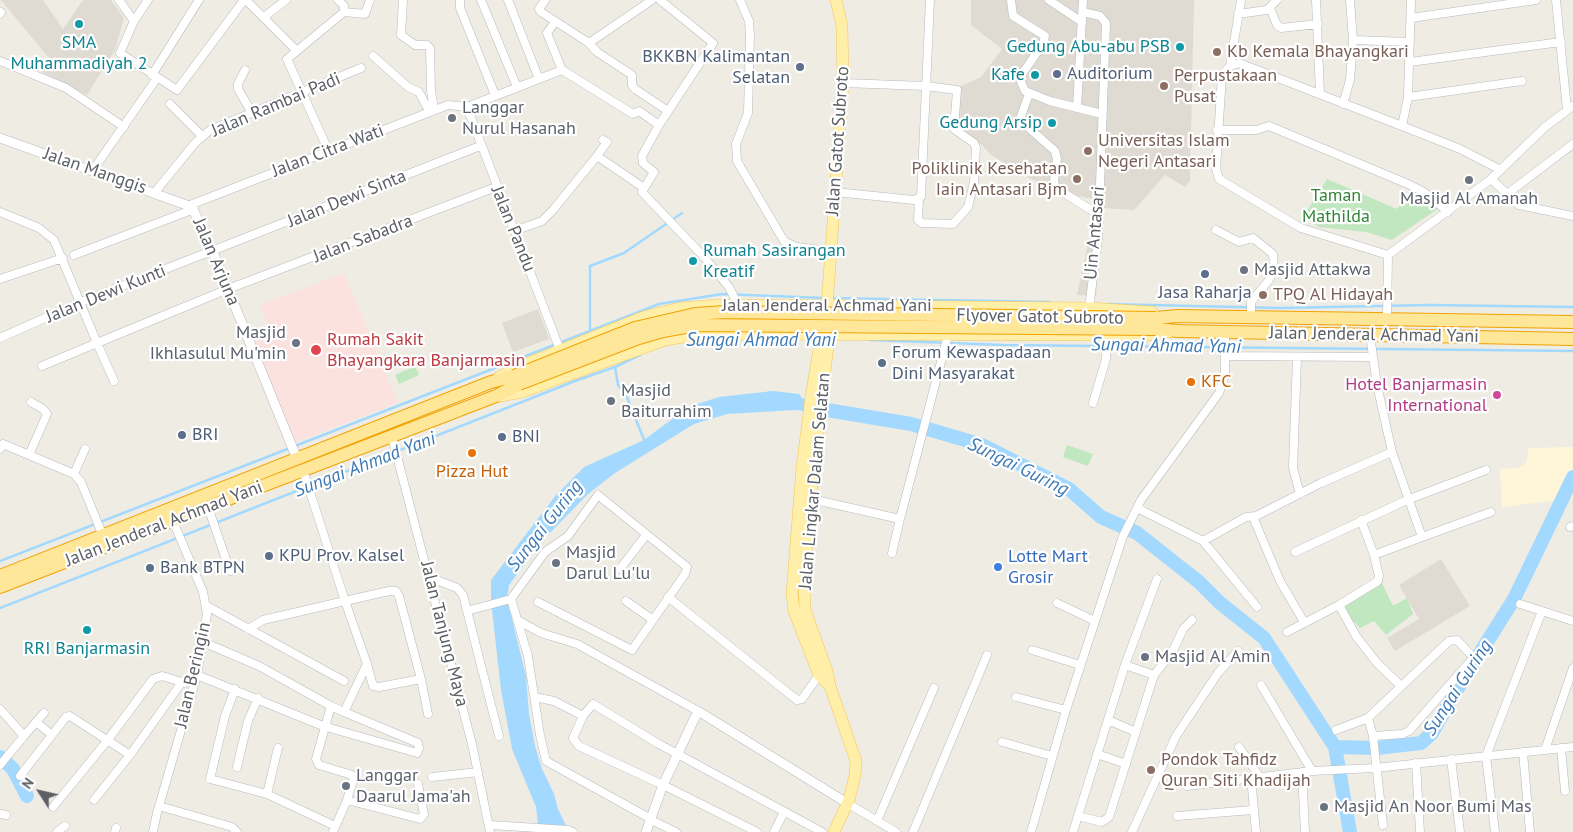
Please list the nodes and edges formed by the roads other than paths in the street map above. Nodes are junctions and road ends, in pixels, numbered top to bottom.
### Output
1 (118, 0) edge
2 (148, 0) edge
3 (199, 0) edge
4 (245, 0) edge
5 (286, 0) edge
6 (338, 0) edge
7 (370, 0) edge
8 (403, 0) edge
9 (460, 0) edge
10 (481, 0) edge
11 (508, 0) edge
12 (545, 0) edge
13 (652, 0) edge
14 (660, 0) edge
15 (740, 0) edge
16 (836, 0) edge
17 (930, 0) edge
18 (1011, 0) edge
19 (1049, 0) edge
20 (1083, 0) edge
21 (1240, 0) edge
22 (1277, 0) edge
23 (1316, 0) edge
24 (1350, 0) edge
25 (1410, 0) edge
26 (1536, 0) edge
27 (1556, 0) edge
28 (1270, 8) junction
29 (344, 12) junction
30 (1083, 12) junction
31 (1238, 14) junction
32 (264, 17) junction
33 (1411, 18) junction
34 (134, 21) junction
35 (555, 22) junction
36 (1082, 22) junction
37 (1318, 24) junction
38 (1353, 40) junction
39 (1410, 42) junction
40 (1561, 42) junction
41 (588, 43) junction
42 (296, 50) junction
43 (373, 56) dead end
44 (0, 61) edge
45 (1410, 62) junction
46 (1230, 66) junction
47 (361, 68) dead end
48 (245, 70) dead end
49 (562, 70) junction
50 (154, 76) junction
51 (539, 78) junction
52 (1522, 81) dead end
53 (843, 83) junction
54 (926, 86) junction
55 (517, 87) junction
56 (302, 94) junction
57 (1029, 94) junction
58 (1320, 94) junction
59 (495, 95) junction
60 (1408, 96) junction
61 (170, 104) dead end
62 (1343, 104) junction
63 (467, 107) junction
64 (1077, 108) junction
65 (1570, 108) edge
66 (432, 110) junction
67 (668, 111) junction
68 (252, 113) junction
69 (1102, 114) junction
70 (659, 125) junction
71 (124, 126) junction
72 (1402, 126) junction
73 (1217, 130) junction
74 (202, 136) junction
75 (0, 138) edge
76 (603, 140) dead end
77 (1573, 144) edge
78 (480, 146) junction
79 (329, 152) junction
80 (597, 156) junction
81 (93, 170) junction
82 (1501, 170) junction
83 (1491, 179) junction
84 (496, 187) junction
85 (644, 188) junction
86 (155, 192) junction
87 (835, 192) junction
88 (1507, 194) junction
89 (919, 199) junction
90 (192, 207) junction
91 (0, 212) edge
92 (1448, 212) junction
93 (1099, 215) junction
94 (1573, 216) edge
95 (1216, 230) dead end
96 (514, 232) junction
97 (831, 251) junction
98 (213, 252) junction
99 (74, 254) dead end
100 (1388, 255) junction
101 (63, 258) junction
102 (0, 280) edge
103 (228, 289) junction
104 (828, 296) junction
105 (735, 298) junction
106 (81, 302) junction
107 (770, 306) junction
108 (880, 306) junction
109 (1089, 307) junction
110 (1251, 311) junction
111 (1177, 316) junction
112 (1387, 317) junction
113 (1573, 322) edge
114 (1156, 323) junction
115 (1175, 331) junction
116 (767, 333) junction
117 (880, 334) junction
118 (1107, 335) junction
119 (1370, 335) junction
120 (1225, 336) junction
121 (948, 337) junction
122 (0, 338) edge
123 (824, 339) junction
124 (1573, 339) edge
125 (97, 342) junction
126 (559, 346) junction
127 (1226, 354) junction
128 (1297, 357) junction
129 (1373, 357) junction
130 (42, 366) dead end
131 (516, 380) junction
132 (114, 381) dead end
133 (491, 382) junction
134 (496, 396) junction
135 (31, 402) dead end
136 (1093, 403) dead end
137 (814, 414) junction
138 (428, 416) junction
139 (393, 440) junction
140 (354, 444) junction
141 (0, 449) edge
142 (85, 449) dead end
143 (1392, 452) junction
144 (29, 455) junction
145 (300, 465) junction
146 (1486, 470) dead end
147 (74, 474) junction
148 (1300, 494) junction
149 (811, 499) junction
150 (1407, 500) junction
151 (1137, 508) junction
152 (210, 511) junction
153 (1492, 512) dead end
154 (1254, 517) junction
155 (900, 519) junction
156 (1360, 520) junction
157 (173, 521) junction
158 (103, 532) junction
159 (646, 535) junction
160 (1422, 538) junction
161 (1203, 541) junction
162 (1295, 552) dead end
163 (892, 553) dead end
164 (1374, 555) junction
165 (620, 569) dead end
166 (230, 571) dead end
167 (0, 576) edge
168 (429, 578) junction
169 (1157, 579) dead end
170 (0, 587) edge
171 (668, 597) junction
172 (509, 600) junction
173 (345, 601) junction
174 (626, 601) dead end
175 (538, 602) dead end
176 (1057, 604) dead end
177 (1520, 604) dead end
178 (1339, 605) junction
179 (206, 606) junction
180 (1257, 607) dead end
181 (467, 611) junction
182 (1542, 611) junction
183 (653, 620) junction
184 (1192, 620) dead end
185 (519, 621) junction
186 (1573, 621) edge
187 (1094, 622) junction
188 (1304, 622) junction
189 (248, 629) junction
190 (1287, 632) dead end
191 (203, 642) junction
192 (1032, 650) dead end
193 (1238, 651) dead end
194 (987, 655) dead end
195 (367, 664) junction
196 (1080, 665) junction
197 (1125, 665) junction
198 (1573, 668) edge
199 (823, 673) junction
200 (197, 675) junction
201 (1154, 675) junction
202 (421, 679) junction
203 (344, 681) dead end
204 (182, 682) junction
205 (194, 685) junction
206 (1261, 685) dead end
207 (1401, 686) junction
208 (934, 688) dead end
209 (235, 689) junction
210 (535, 697) junction
211 (1016, 697) dead end
212 (258, 698) junction
213 (331, 706) junction
214 (0, 709) edge
215 (1066, 710) junction
216 (698, 711) junction
217 (44, 712) dead end
218 (344, 712) junction
219 (428, 714) dead end
220 (583, 716) junction
221 (1368, 718) junction
222 (1108, 720) junction
223 (36, 722) junction
224 (323, 726) junction
225 (1336, 730) dead end
226 (1136, 732) junction
227 (52, 735) junction
228 (24, 736) junction
229 (499, 736) dead end
230 (1373, 736) junction
231 (107, 741) junction
232 (1002, 742) dead end
233 (1239, 747) dead end
234 (1573, 747) edge
235 (278, 748) dead end
236 (1562, 748) junction
237 (1545, 750) junction
238 (1524, 752) junction
239 (678, 753) junction
240 (1097, 754) junction
241 (130, 756) junction
242 (1052, 756) junction
243 (1486, 756) junction
244 (1451, 759) junction
245 (1416, 763) junction
246 (1126, 764) junction
247 (0, 765) edge
248 (237, 767) dead end
249 (1375, 768) junction
250 (1312, 771) junction
251 (478, 772) junction
252 (1302, 772) junction
253 (20, 776) dead end
254 (432, 776) dead end
255 (1255, 777) junction
256 (418, 784) dead end
257 (663, 784) junction
258 (1187, 786) dead end
259 (1565, 791) dead end
260 (267, 794) junction
261 (94, 800) dead end
262 (348, 800) junction
263 (847, 803) junction
264 (159, 806) junction
265 (53, 807) dead end
266 (1253, 810) junction
267 (784, 812) junction
268 (1078, 816) junction
269 (1177, 816) dead end
270 (651, 820) junction
271 (877, 821) junction
272 (1383, 825) dead end
273 (65, 826) dead end
274 (334, 829) edge
275 (490, 829) edge
276 (571, 831) edge
277 (57, 832) edge
278 (153, 832) edge
279 (237, 832) edge
280 (646, 832) edge
281 (676, 832) edge
282 (757, 832) edge
283 (774, 832) edge
284 (822, 832) edge
285 (834, 832) edge
286 (896, 832) edge
287 (913, 832) edge
288 (1031, 832) edge
289 (1073, 832) edge
290 (1132, 832) edge
291 (1256, 832) edge
292 (1305, 832) edge
293 (1420, 832) edge
294 (1460, 832) edge
295 (1494, 832) edge
296 (1530, 832) edge

1 - 34 street
2 - 34 street
3 - 50 street
4 - 32 street
4 - 50 street
5 - 32 street
6 - 29 street
7 - 29 street
8 - 66 street
9 - 59 street
10 - 55 street
11 - 51 street
12 - 35 street
13 - 41 street
14 - 67 street
15 - 97 street
16 - 53 main road, Jalan Gatot Subroto
17 - 54 street
18 - 57 street
19 - 36 street
20 - 30 street
21 - 31 street
22 - 28 street
23 - 37 street
24 - 38 street
25 - 33 street
26 - 33 street
27 - 40 street
28 - 31 street
28 - 37 street
29 - 42 street
30 - 36 street
30 - 69 street, Uin Antasari
31 - 46 street
32 - 42 street
33 - 39 street
34 - 50 street
35 - 41 street
35 - 49 street
36 - 64 street
37 - 58 street
38 - 39 street
38 - 62 street
39 - 45 street
40 - 45 street
40 - 65 street
41 - 67 street
42 - 56 street
43 - 66 street
44 - 71 street
45 - 60 street
46 - 58 street
46 - 73 street
47 - 56 street, Jalan Rambai Padi
48 - 68 street
49 - 51 street
49 - 70 street
50 - 71 street
51 - 55 street
52 - 60 street
53 - 54 street
53 - 87 main road, Jalan Gatot Subroto
54 - 89 street
54 - 89 street
55 - 59 street
56 - 68 street, Jalan Rambai Padi
56 - 79 street
57 - 64 street
57 - 93 street
58 - 62 street
59 - 63 street
60 - 72 street
61 - 74 street
62 - 72 street
63 - 66 street, Jalan Citra Wati
63 - 78 street, Jalan Pandu
64 - 69 street
65 - 82 street
66 - 79 street, Jalan Citra Wati
67 - 70 street
68 - 74 street, Jalan Rambai Padi
69 - 93 street, Uin Antasari
70 - 85 street
71 - 81 street
72 - 82 street
73 - 92 street
73 - 100 street
74 - 86 street, Jalan Rambai Padi
75 - 81 street, Jalan Manggis
76 - 80 street
77 - 88 street
78 - 84 street, Jalan Pandu
78 - 98 street, Jalan Dewi Sinta
79 - 90 street, Jalan Citra Wati
80 - 85 street
80 - 96 street
81 - 86 street, Jalan Manggis
82 - 83 street
83 - 88 street
83 - 92 street
84 - 96 street, Jalan Pandu
84 - 103 street, Jalan Sabadra
85 - 105 street
86 - 90 street, Jalan Manggis
87 - 89 street
87 - 97 main road, Jalan Gatot Subroto
88 - 94 street
90 - 98 street, Jalan Arjuna
90 - 99 street, Jalan Citra Wati
91 - 101 street
92 - 100 street
93 - 109 street, Uin Antasari
95 - 110 street
96 - 126 street, Jalan Pandu
97 - 104 main road, Jalan Gatot Subroto
98 - 103 street, Jalan Arjuna
98 - 106 street, Jalan Dewi Kunti
100 - 112 street
101 - 102 street
101 - 106 street
103 - 125 street, Jalan Sabadra
103 - 145 street, Jalan Arjuna
104 - 107 main road, Jalan Jenderal Achmad Yani
104 - 108 main road, Jalan Jenderal Achmad Yani
104 - 123 main road, Jalan Lingkar Dalam Selatan
105 - 107 main road, Jalan Jenderal Achmad Yani
105 - 126 main road, Jalan Jenderal Achmad Yani
106 - 122 street, Jalan Dewi Kunti
106 - 125 street
107 - 116 main road
108 - 109 main road, Jalan Jenderal Achmad Yani
108 - 117 main road
109 - 111 main road, Jalan Jenderal Achmad Yani
110 - 111 highway, Jalan Jenderal Achmad Yani
110 - 112 highway, Jalan Jenderal Achmad Yani
111 - 114 highway, Jalan Jenderal Achmad Yani
112 - 113 highway, Jalan Jenderal Achmad Yani
114 - 115 highway, Jalan Jenderal Achmad Yani
114 - 131 highway, Flyover Gatot Subroto, bridge
115 - 118 main road, Jalan Jenderal Achmad Yani
115 - 120 highway, Jalan Jenderal Achmad Yani
116 - 123 main road, Jalan Jenderal Achmad Yani
116 - 134 main road, Jalan Jenderal Achmad Yani
117 - 121 main road, Jalan Jenderal Achmad Yani
117 - 123 main road, Jalan Jenderal Achmad Yani
118 - 121 main road, Jalan Jenderal Achmad Yani
118 - 136 street
119 - 120 highway, Jalan Jenderal Achmad Yani
119 - 124 highway, Jalan Jenderal Achmad Yani
119 - 129 street
120 - 127 street
121 - 155 street
123 - 137 main road, Jalan Lingkar Dalam Selatan
125 - 130 street, Jalan Sabadra
125 - 132 street
126 - 133 main road, Jalan Jenderal Achmad Yani
127 - 128 street
127 - 151 street
128 - 129 street
128 - 148 street
129 - 143 street
131 - 133 highway, Jalan Jenderal Achmad Yani
131 - 134 highway, Jalan Jenderal Achmad Yani
133 - 138 highway, Jalan Jenderal Achmad Yani
134 - 138 highway, Jalan Jenderal Achmad Yani
135 - 144 street
137 - 149 main road, Jalan Lingkar Dalam Selatan
137 - 199 main road, Jalan Lingkar Dalam Selatan
138 - 139 highway, Jalan Jenderal Achmad Yani
138 - 140 highway, Jalan Jenderal Achmad Yani
139 - 140 highway, Jalan Jenderal Achmad Yani
139 - 168 street, Jalan Tanjung Maya
140 - 145 highway, Jalan Jenderal Achmad Yani
141 - 144 street
142 - 147 street
143 - 148 street
143 - 150 street
144 - 147 street
145 - 152 highway, Jalan Jenderal Achmad Yani
145 - 158 highway, Jalan Jenderal Achmad Yani
145 - 173 street
146 - 150 street
147 - 158 street
148 - 154 street
149 - 155 street
149 - 199 main road, Jalan Lingkar Dalam Selatan
150 - 156 street
150 - 160 street
151 - 161 street
151 - 187 street
152 - 157 highway, Jalan Jenderal Achmad Yani
152 - 166 street
153 - 160 street
154 - 161 street
154 - 188 street
155 - 163 street
156 - 162 street
156 - 164 street
157 - 158 highway, Jalan Jenderal Achmad Yani
157 - 179 street, Jalan Beringin
158 - 167 highway, Jalan Jenderal Achmad Yani
158 - 170 highway, Jalan Jenderal Achmad Yani
159 - 165 street
159 - 171 street
159 - 172 street
160 - 164 street
161 - 180 street
164 - 178 street
168 - 181 street
168 - 251 street, Jalan Tanjung Maya
169 - 197 street
171 - 183 street
171 - 199 street
172 - 181 street
172 - 185 street
173 - 189 street
173 - 195 street
173 - 202 street
174 - 183 street
175 - 183 street
176 - 187 street
177 - 182 street
178 - 188 street
178 - 207 street
179 - 189 street
179 - 191 street, Jalan Beringin
181 - 229 street
182 - 186 street
182 - 243 street
184 - 201 street
185 - 210 street
185 - 216 street
187 - 196 street
188 - 190 street
189 - 203 street
191 - 200 street, Jalan Beringin
191 - 213 street
192 - 196 street
193 - 290 street
194 - 287 street
195 - 202 street
195 - 218 street
196 - 215 street
197 - 201 street
197 - 222 street
198 - 237 street
199 - 263 main road
200 - 205 street, Jalan Beringin
200 - 209 street
201 - 226 street
202 - 219 street
204 - 205 street
204 - 231 street
204 - 241 street
205 - 264 street, Jalan Beringin
206 - 250 street
207 - 221 street
207 - 230 street
208 - 271 street
209 - 212 street
209 - 260 street
210 - 220 street
210 - 270 street
211 - 215 street
212 - 224 street
212 - 248 street
213 - 218 street
213 - 224 street
214 - 228 street
215 - 242 street
216 - 239 street
216 - 263 street
217 - 223 street
218 - 224 street
220 - 239 street
220 - 257 street
221 - 225 street
221 - 230 street
222 - 226 street
222 - 240 street
223 - 227 street
223 - 228 street
224 - 262 street
226 - 246 street
227 - 231 street
227 - 253 street
228 - 247 street
230 - 249 street
231 - 241 street
231 - 265 street
232 - 242 street
233 - 255 street
234 - 236 street
235 - 260 street
236 - 237 street
236 - 259 street
237 - 238 street
238 - 243 street
238 - 296 street
239 - 257 street
239 - 267 street
240 - 246 street
240 - 268 street
241 - 261 street
242 - 288 street
243 - 244 street
243 - 295 street
244 - 245 street
244 - 294 street
245 - 249 street
245 - 293 street
246 - 268 street
249 - 250 street
249 - 272 street
250 - 252 street
251 - 254 street
251 - 275 street, Jalan Tanjung Maya
252 - 255 street
252 - 292 street
255 - 258 street
255 - 266 street
256 - 262 street
257 - 270 street
257 - 282 street
260 - 274 street
262 - 274 street
263 - 271 street
263 - 285 main road
264 - 278 street, Jalan Beringin
264 - 279 street
266 - 269 street
266 - 291 street
267 - 283 street
267 - 284 street
268 - 289 street
270 - 280 street
270 - 281 street
271 - 286 street
273 - 277 street
275 - 276 street

